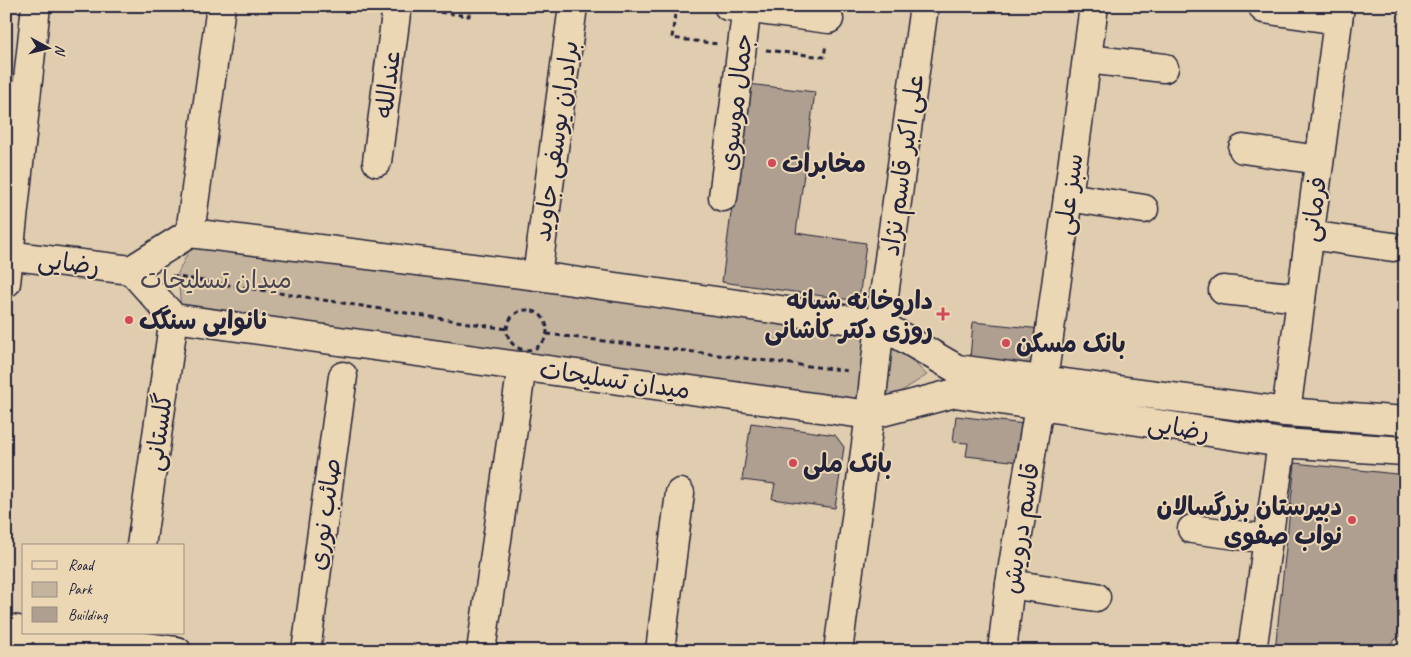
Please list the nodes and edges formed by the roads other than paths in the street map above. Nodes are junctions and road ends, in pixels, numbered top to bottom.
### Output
1 (36, 6) edge
2 (221, 6) edge
3 (572, 6) edge
4 (924, 6) edge
5 (1094, 6) edge
6 (397, 7) edge
7 (741, 7) edge
8 (1264, 9) dead end
9 (1339, 13) edge
10 (829, 19) dead end
11 (1087, 59) junction
12 (1164, 68) dead end
13 (1243, 149) dead end
14 (1320, 160) junction
15 (377, 162) dead end
16 (723, 197) dead end
17 (1068, 197) junction
18 (1144, 209) dead end
19 (190, 233) junction
20 (1309, 235) junction
21 (1393, 247) dead end
22 (8, 255) edge
23 (131, 270) junction
24 (536, 276) junction
25 (6, 283) edge
26 (1223, 290) dead end
27 (1301, 298) junction
28 (174, 318) junction
29 (880, 324) junction
30 (522, 366) junction
31 (342, 376) dead end
32 (956, 381) junction
33 (1041, 394) junction
34 (1286, 412) junction
35 (870, 415) junction
36 (1405, 421) edge
37 (1282, 442) junction
38 (1405, 451) edge
39 (680, 493) dead end
40 (1192, 529) dead end
41 (1268, 539) junction
42 (142, 544) edge
43 (1010, 584) junction
44 (1096, 597) dead end
45 (6, 628) edge
46 (22, 630) edge
47 (52, 634) edge
48 (128, 643) edge
49 (177, 651) edge
50 (306, 651) edge
51 (481, 651) edge
52 (660, 651) edge
53 (838, 651) edge
54 (1002, 651) edge
55 (1252, 651) edge

1 - 22 street
2 - 19 street
3 - 24 street, برادران یوسفی جاوید
4 - 29 street, علی اکبر قاسم نژاد
5 - 11 street, سبز علی
6 - 15 street, عندالله
7 - 10 street
7 - 16 street, جمال موسوی
8 - 9 street
9 - 14 street, فرمانی
11 - 12 street
11 - 17 street, سبز علی
13 - 14 street
14 - 20 street, فرمانی
17 - 18 street
17 - 33 street, سبز علی
19 - 23 street
19 - 24 street
20 - 21 street
20 - 27 street, فرمانی
22 - 23 street, رضایی
22 - 25 street
23 - 28 street
24 - 29 street
26 - 27 street
27 - 34 street, فرمانی
28 - 30 street, میدان تسلیحات
28 - 42 street, گلستانی
29 - 32 street
29 - 35 street, علی اکبر قاسم نژاد
30 - 35 street, میدان تسلیحات
30 - 51 street
31 - 50 street, صائب نوری
32 - 33 street, رضایی
32 - 35 street, میدان تسلیحات
33 - 34 street, رضایی
33 - 37 street, رضایی
33 - 43 street, قاسم درویش
34 - 36 street, رضایی
34 - 37 street, فرمانی
35 - 53 street, علی اکبر قاسم نژاد
37 - 38 street, رضایی
37 - 41 street, فرمانی
39 - 52 street
40 - 41 street
41 - 55 street, فرمانی
43 - 44 street
43 - 54 street, قاسم درویش
45 - 46 street
47 - 48 street
48 - 49 street

